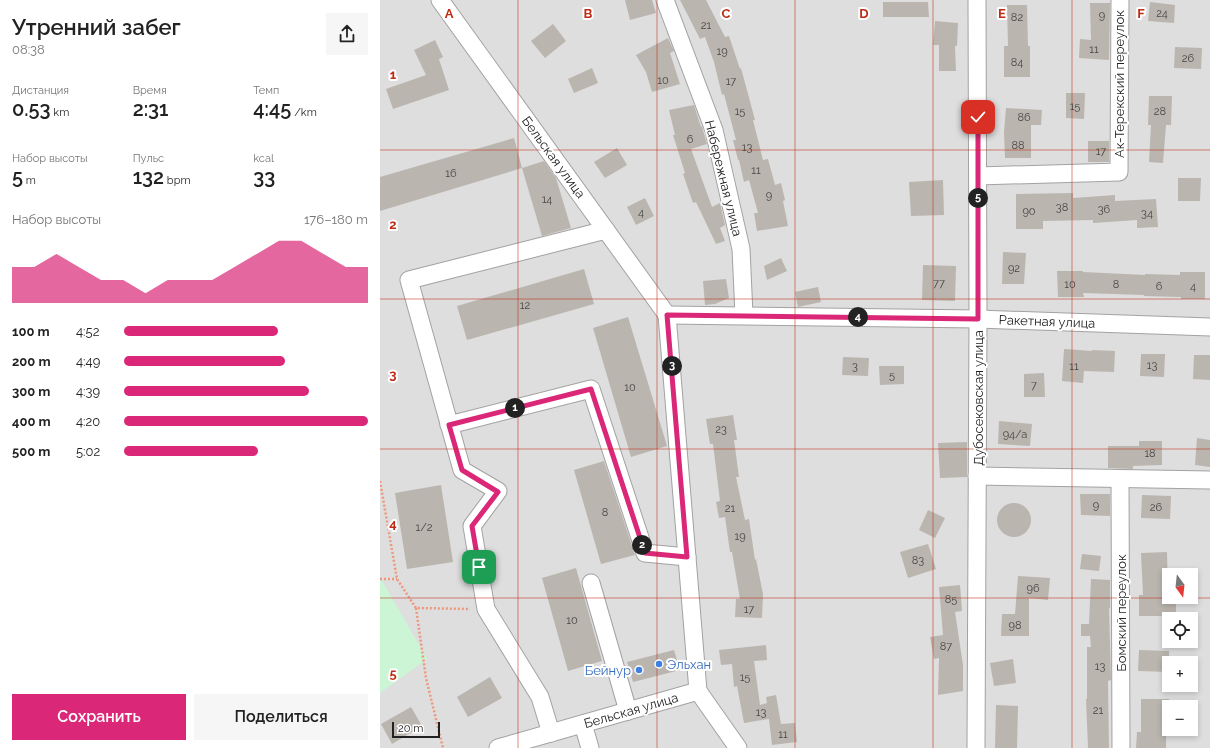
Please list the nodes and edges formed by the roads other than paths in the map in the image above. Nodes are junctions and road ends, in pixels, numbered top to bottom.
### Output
1 (440, 0) edge
2 (665, 0) edge
3 (978, 0) edge
4 (1120, 0) edge
5 (978, 176) junction
6 (606, 230) junction
7 (667, 315) junction
8 (744, 315) junction
9 (978, 319) junction
10 (1210, 327) edge
11 (449, 425) junction
12 (977, 476) junction
13 (1120, 479) junction
14 (1210, 480) edge
15 (687, 557) junction
16 (591, 583) dead end
17 (698, 691) junction
18 (628, 711) junction
19 (583, 724) junction
20 (551, 733) junction
21 (498, 748) edge
22 (590, 748) edge
23 (738, 748) edge
24 (976, 748) edge
25 (1121, 748) edge

1 - 6 street, Бельская улица
2 - 8 street, Набережная улица
3 - 5 street, Дубосековская улица
4 - 5 street, Ак-Терекский переулок
5 - 9 street, Дубосековская улица
6 - 7 street, Бельская улица
6 - 11 street
7 - 8 street, Ракетная улица
7 - 15 street
8 - 9 street, Ракетная улица
9 - 10 street, Ракетная улица
9 - 12 street, Дубосековская улица
11 - 15 street
11 - 20 street
12 - 13 street
12 - 24 street, Дубосековская улица
13 - 14 street
13 - 25 street, Бомский переулок
15 - 17 street
16 - 18 street
17 - 18 street, Бельская улица
17 - 23 street
18 - 19 street, Бельская улица
19 - 20 street, Бельская улица
19 - 22 street
20 - 21 street, Бельская улица

